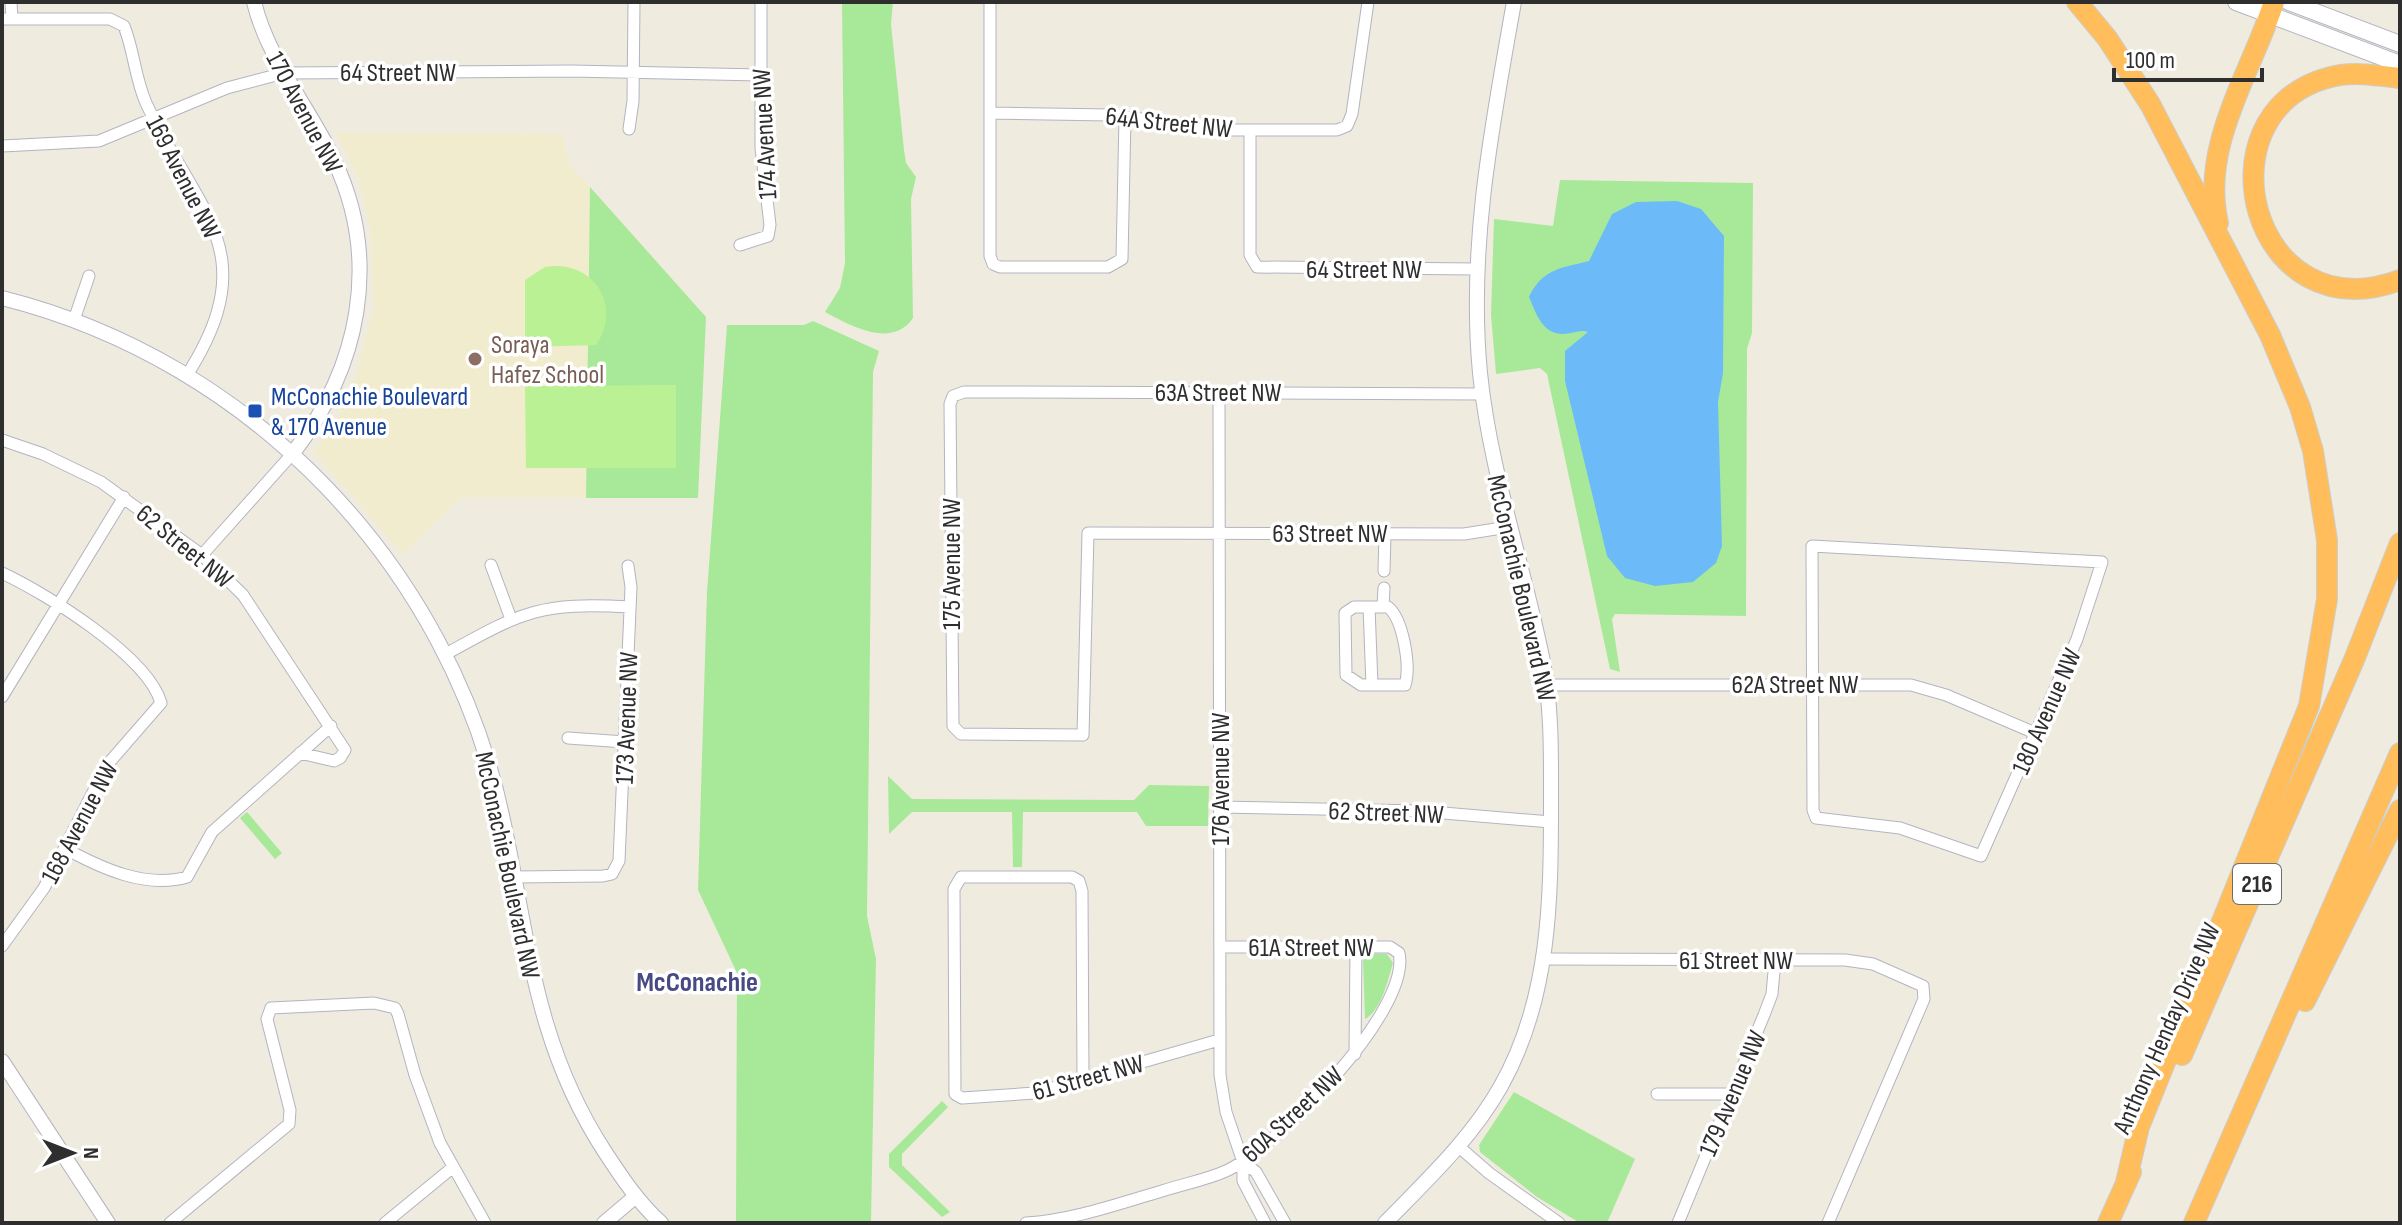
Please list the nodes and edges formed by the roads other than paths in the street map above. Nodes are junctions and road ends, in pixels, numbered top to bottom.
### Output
1 (11, 2) edge
2 (254, 2) edge
3 (634, 2) edge
4 (761, 2) edge
5 (990, 2) edge
6 (1368, 2) edge
7 (1514, 2) edge
8 (2077, 2) edge
9 (2236, 2) edge
10 (2289, 2) edge
11 (2272, 8) edge
12 (7, 19) edge
13 (2400, 44) edge
14 (2400, 64) edge
15 (284, 73) junction
16 (633, 74) junction
17 (760, 75) junction
18 (2400, 78) edge
19 (990, 113) junction
20 (1125, 117) junction
21 (155, 119) junction
22 (629, 129) dead end
23 (1250, 131) junction
24 (2, 146) edge
25 (740, 245) dead end
26 (2231, 260) junction
27 (1476, 269) junction
28 (89, 276) dead end
29 (2400, 280) edge
30 (2, 298) edge
31 (74, 320) junction
32 (187, 375) junction
33 (1219, 392) junction
34 (1483, 394) junction
35 (953, 396) joint
36 (2, 440) edge
37 (293, 453) junction
38 (124, 497) junction
39 (1508, 527) junction
40 (1220, 533) junction
41 (1385, 534) junction
42 (2400, 543) edge
43 (202, 555) junction
44 (491, 565) dead end
45 (628, 566) dead end
46 (1384, 571) dead end
47 (2, 573) edge
48 (1384, 588) dead end
49 (59, 604) junction
50 (630, 607) junction
51 (1369, 607) junction
52 (1383, 607) junction
53 (511, 619) junction
54 (446, 654) junction
55 (1813, 684) junction
56 (1372, 685) junction
57 (1546, 685) junction
58 (2, 697) edge
59 (331, 726) junction
60 (2035, 733) junction
61 (1019, 734) joint
62 (568, 738) dead end
63 (625, 742) junction
64 (300, 753) junction
65 (2400, 753) edge
66 (1220, 807) junction
67 (2400, 810) edge
68 (1551, 822) junction
69 (66, 849) junction
70 (515, 877) junction
71 (2, 946) edge
72 (1220, 947) junction
73 (1356, 947) junction
74 (1399, 953) joint
75 (1544, 959) junction
76 (1775, 960) junction
77 (1219, 1040) junction
78 (1355, 1054) junction
79 (2, 1061) edge
80 (6, 1077) edge
81 (1083, 1080) junction
82 (1657, 1094) dead end
83 (1732, 1094) junction
84 (2239, 1120) junction
85 (1458, 1146) junction
86 (1243, 1162) junction
87 (452, 1168) junction
88 (2126, 1182) junction
89 (636, 1196) junction
90 (108, 1223) edge
91 (170, 1223) edge
92 (385, 1223) edge
93 (485, 1223) edge
94 (604, 1223) edge
95 (661, 1223) edge
96 (1026, 1223) edge
97 (1265, 1223) edge
98 (1285, 1223) edge
99 (1385, 1223) edge
100 (1559, 1223) edge
101 (1678, 1223) edge
102 (1828, 1223) edge
103 (2108, 1223) edge
104 (2194, 1223) edge

1 - 12 street
2 - 15 street, 170 Avenue NW
3 - 16 street
4 - 17 street, 174 Avenue NW
5 - 19 street
6 - 23 street, 64A Street NW
7 - 27 street, McConachie Boulevard NW
8 - 26 highway
9 - 11 main road
10 - 13 main road
11 - 14 main road
11 - 26 highway
12 - 21 street, 169 Avenue NW
15 - 16 street, 64 Street NW
15 - 21 street, 64 Street NW
15 - 37 street, 170 Avenue NW
16 - 17 street, 64 Street NW
16 - 22 street
17 - 25 street, 174 Avenue NW
18 - 29 highway
19 - 20 street, 64A Street NW
19 - 20 street
20 - 23 street, 64A Street NW
21 - 24 street, 64 Street NW
21 - 32 street, 169 Avenue NW
23 - 27 street, 64 Street NW
26 - 88 highway
27 - 34 street, McConachie Boulevard NW
28 - 31 street
30 - 31 street, McConachie Boulevard NW
31 - 32 street, McConachie Boulevard NW
32 - 37 street, McConachie Boulevard NW
33 - 34 street, 63A Street NW
33 - 35 street, 63A Street NW
33 - 40 street, 176 Avenue NW
34 - 39 street, McConachie Boulevard NW
35 - 61 street, 175 Avenue NW
36 - 38 street, 62 Street NW
37 - 43 street, 170 Avenue NW
37 - 54 street, McConachie Boulevard NW
38 - 43 street, 62 Street NW
38 - 49 street
39 - 41 street, 63 Street NW
39 - 57 street, McConachie Boulevard NW
40 - 41 street, 63 Street NW
40 - 61 street, 63 Street NW
40 - 66 street, 176 Avenue NW
41 - 46 street
42 - 88 highway, Anthony Henday Drive NW / 216
43 - 59 street, 62 Street NW
44 - 53 street
45 - 50 street, 173 Avenue NW
47 - 49 street
48 - 52 street
49 - 58 street
49 - 69 street, 168 Avenue NW
50 - 53 street
50 - 63 street, 173 Avenue NW
51 - 52 street
51 - 56 street
51 - 56 street
52 - 56 street
53 - 54 street
54 - 70 street, McConachie Boulevard NW
55 - 57 street, 62A Street NW
55 - 60 street, 62A Street NW
55 - 60 street, 180 Avenue NW
55 - 60 street, 180 Avenue NW
57 - 68 street, McConachie Boulevard NW
59 - 64 street
59 - 64 street, 62 Street NW
62 - 63 street
63 - 70 street, 173 Avenue NW
64 - 69 street
65 - 84 highway
66 - 68 street, 62 Street NW
66 - 72 street, 176 Avenue NW
67 - 84 highway
68 - 75 street, McConachie Boulevard NW
69 - 71 street, 168 Avenue NW
70 - 89 street, McConachie Boulevard NW
72 - 73 street, 61A Street NW
72 - 77 street, 176 Avenue NW
73 - 74 street, 61A Street NW
73 - 78 street
74 - 78 street, 60A Street NW
75 - 76 street, 61 Street NW
75 - 85 street, McConachie Boulevard NW
76 - 83 street, 179 Avenue NW
76 - 102 street, 61 Street NW
77 - 81 street, 61 Street NW
77 - 86 street, 176 Avenue NW
78 - 86 street, 60A Street NW
79 - 80 street
80 - 90 street
81 - 81 street, 61 Street NW
82 - 83 street
83 - 101 street, 179 Avenue NW
84 - 104 highway
85 - 99 street, McConachie Boulevard NW
85 - 100 street
86 - 96 street, 60A Street NW
86 - 97 street, 176 Avenue NW
86 - 98 street, 176 Avenue NW
87 - 91 street
87 - 92 street
87 - 93 street
88 - 103 highway, Anthony Henday Drive NW / 216
89 - 94 street
89 - 95 street, McConachie Boulevard NW

